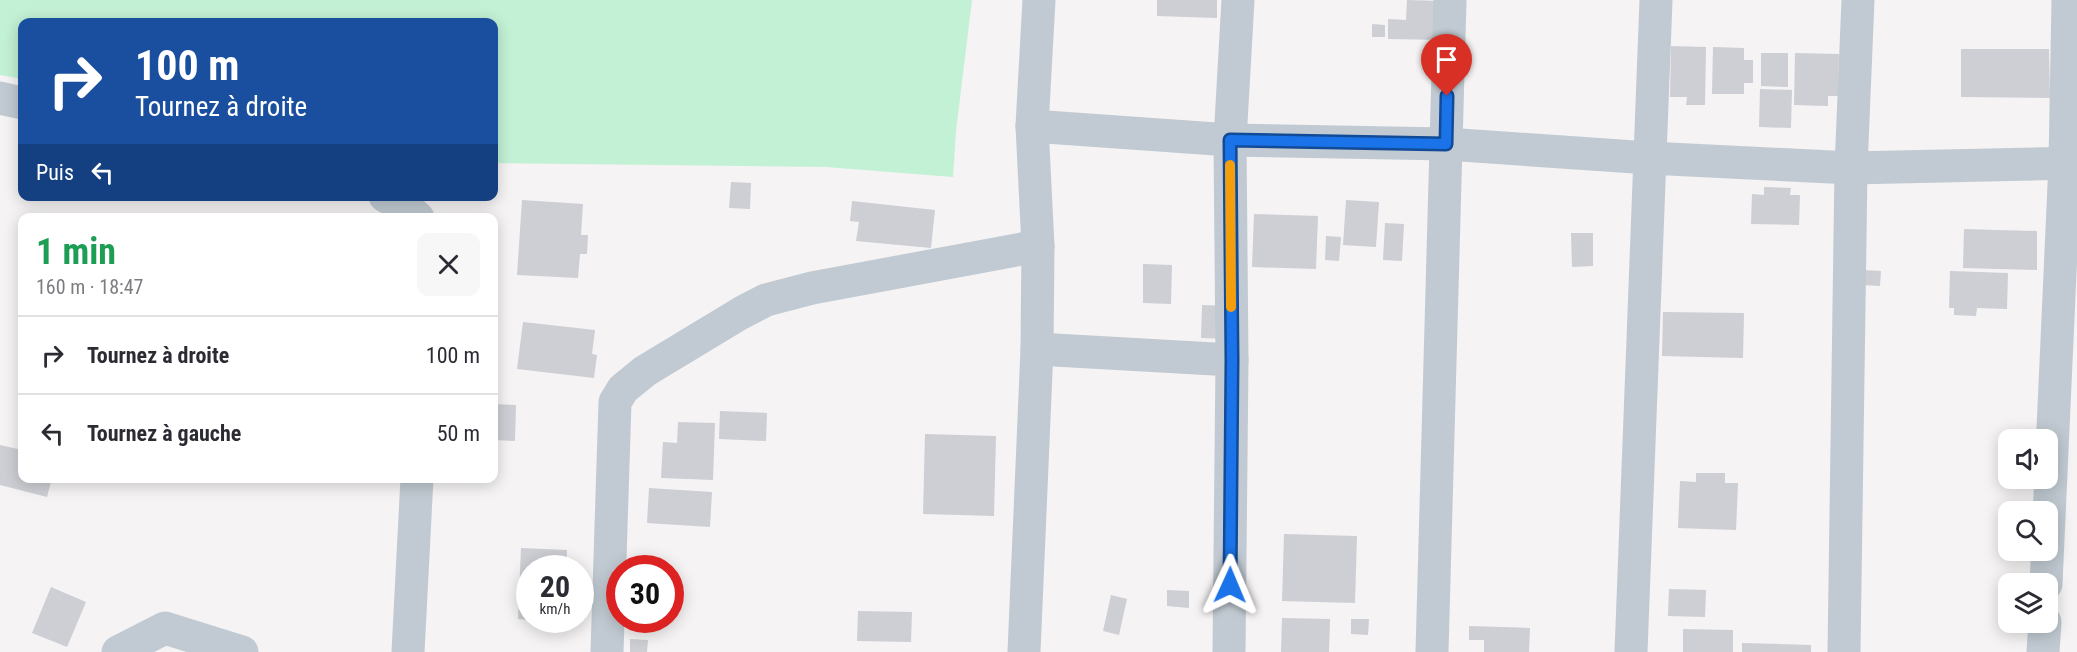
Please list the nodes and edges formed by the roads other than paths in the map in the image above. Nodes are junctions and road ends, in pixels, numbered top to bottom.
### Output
1 (1039, 0) edge
2 (1238, 0) edge
3 (1450, 0) edge
4 (1656, 0) edge
5 (1858, 0) edge
6 (2068, 0) edge
7 (0, 98) edge
8 (18, 102) edge
9 (1032, 126) junction
10 (1230, 140) junction
11 (1446, 144) junction
12 (1649, 158) junction
13 (2071, 163) edge
14 (1851, 168) junction
15 (395, 201) edge
16 (413, 213) edge
17 (1038, 246) junction
18 (1037, 349) junction
19 (1232, 360) junction
20 (417, 483) edge
21 (2047, 573) edge
22 (2044, 633) edge
23 (118, 652) edge
24 (242, 652) edge
25 (408, 652) edge
26 (607, 652) edge
27 (1024, 652) edge
28 (1229, 652) edge
29 (1432, 652) edge
30 (1631, 652) edge
31 (1844, 652) edge
32 (2043, 652) edge

1 - 9 street
2 - 10 street
3 - 11 street
4 - 12 street
5 - 14 street
6 - 13 street
7 - 8 street
9 - 10 street
9 - 17 street
10 - 11 street
10 - 19 street
11 - 12 street
11 - 29 street
12 - 14 street
12 - 30 street
13 - 14 street
13 - 21 street
14 - 31 street
15 - 16 street
17 - 18 street
17 - 26 street
18 - 19 street
18 - 27 street
19 - 28 street
20 - 25 street
22 - 32 street
23 - 24 street

